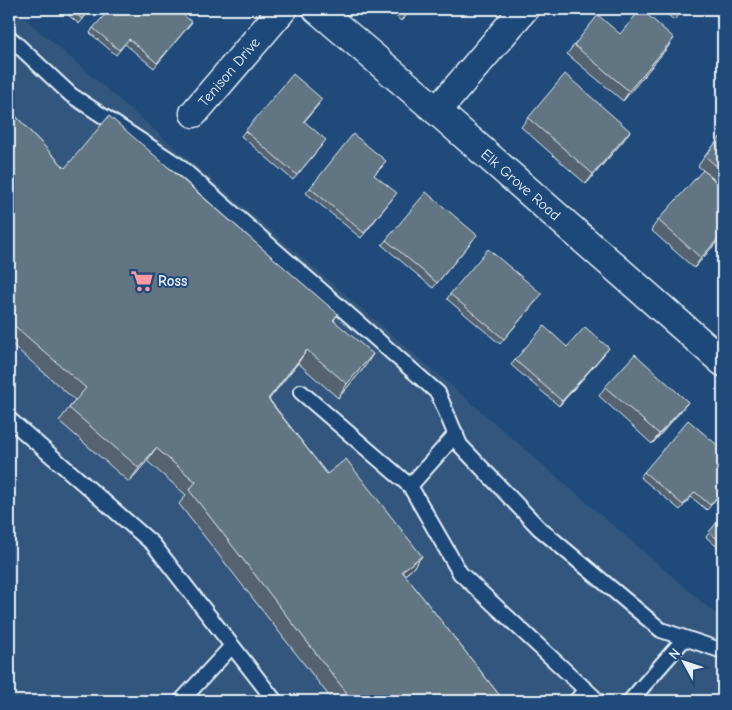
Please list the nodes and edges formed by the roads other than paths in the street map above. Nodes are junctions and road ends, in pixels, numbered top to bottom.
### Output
1 (283, 9) edge
2 (317, 9) edge
3 (524, 9) edge
4 (9, 37) edge
5 (437, 111) junction
6 (194, 113) dead end
7 (720, 353) edge
8 (301, 392) dead end
9 (9, 419) edge
10 (456, 434) junction
11 (410, 486) junction
12 (684, 639) junction
13 (232, 646) junction
14 (723, 651) edge
15 (586, 690) junction
16 (181, 701) edge
17 (275, 701) edge
18 (576, 701) edge
19 (598, 701) edge
20 (630, 701) edge

1 - 6 street, Tenison Drive
2 - 5 street, Elk Grove Road
3 - 5 street
4 - 10 lane
5 - 7 street, Elk Grove Road
8 - 11 lane
9 - 13 lane
10 - 11 lane
10 - 12 lane
11 - 15 lane
12 - 14 lane
12 - 20 lane
13 - 16 lane
13 - 17 lane
15 - 18 lane
15 - 19 lane

